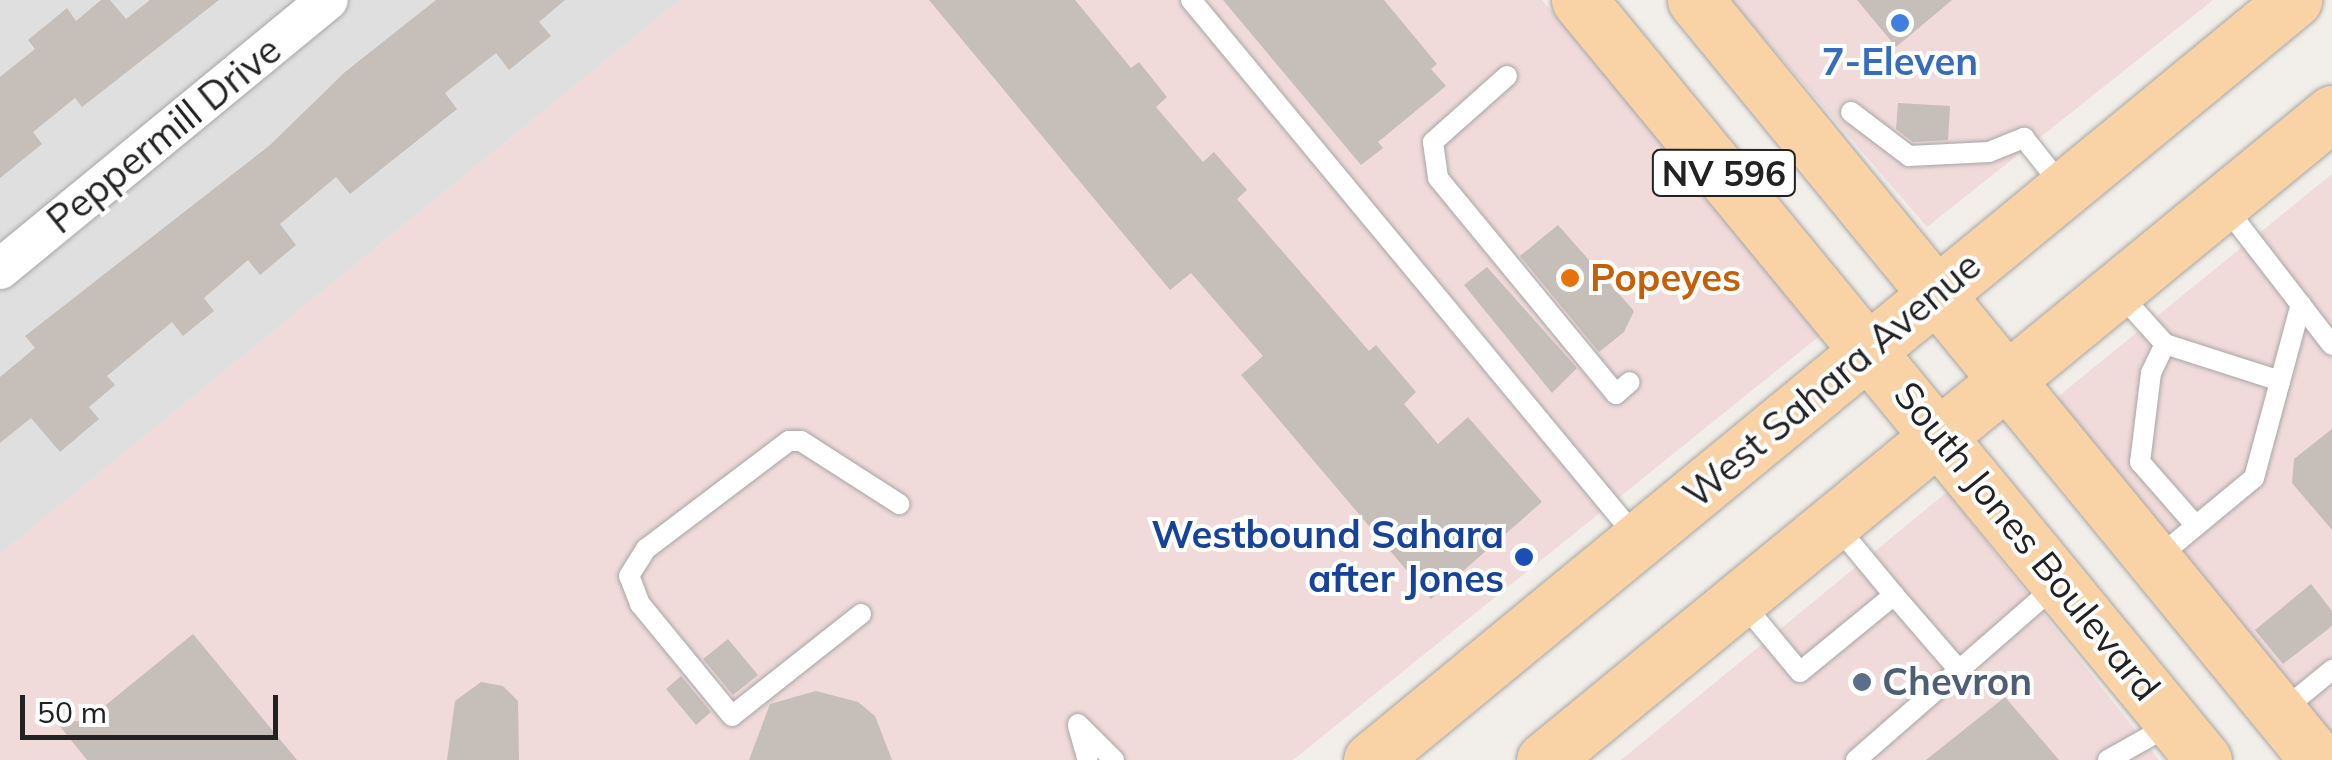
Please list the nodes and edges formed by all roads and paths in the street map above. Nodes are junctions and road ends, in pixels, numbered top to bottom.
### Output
1 (328, 0) edge
2 (1191, 0) edge
3 (1579, 0) edge
4 (1695, 0) edge
5 (2294, 0) edge
6 (1507, 76) dead end
7 (1851, 112) dead end
8 (2332, 113) edge
9 (2064, 188) junction
10 (2223, 203) junction
11 (0, 269) edge
12 (2117, 290) junction
13 (1938, 292) junction
14 (2301, 304) junction
15 (2165, 344) junction
16 (2332, 344) edge
17 (1870, 346) junction
18 (2010, 378) junction
19 (1630, 382) dead end
20 (2280, 382) junction
21 (1939, 435) junction
22 (899, 504) dead end
23 (1834, 522) junction
24 (2196, 526) junction
25 (1638, 540) junction
26 (2155, 560) junction
27 (2059, 582) junction
28 (1894, 594) junction
29 (1740, 600) junction
30 (861, 614) dead end
31 (1959, 670) junction
32 (2332, 670) edge
33 (2280, 712) junction
34 (2189, 741) edge
35 (1088, 760) edge
36 (1114, 760) edge
37 (1372, 760) edge
38 (1544, 760) edge
39 (1856, 760) edge
40 (2108, 760) edge
41 (2318, 760) edge

1 - 11 street, Peppermill Drive
2 - 25 lane
3 - 17 main road, South Jones Boulevard / NV 596
4 - 13 main road, NV 596
5 - 9 main road, West Sahara Avenue
6 - 19 lane
7 - 9 lane
8 - 10 main road
9 - 13 main road, West Sahara Avenue
10 - 12 main road
10 - 14 lane
12 - 15 lane
12 - 18 main road
13 - 17 main road, West Sahara Avenue
13 - 18 main road, NV 596
14 - 16 lane
14 - 20 lane
15 - 20 lane
15 - 24 lane
17 - 21 main road, South Jones Boulevard / NV 596
17 - 25 main road, West Sahara Avenue
18 - 21 main road
18 - 26 main road
20 - 24 lane
21 - 23 main road
21 - 27 main road, South Jones Boulevard
22 - 30 lane
23 - 28 lane
23 - 29 main road
24 - 26 lane
25 - 37 main road, West Sahara Avenue
26 - 33 main road
27 - 31 lane
27 - 34 main road, South Jones Boulevard
28 - 29 lane
28 - 31 lane
29 - 38 main road
31 - 39 lane
32 - 33 lane
33 - 41 main road
34 - 40 lane
35 - 36 lane

